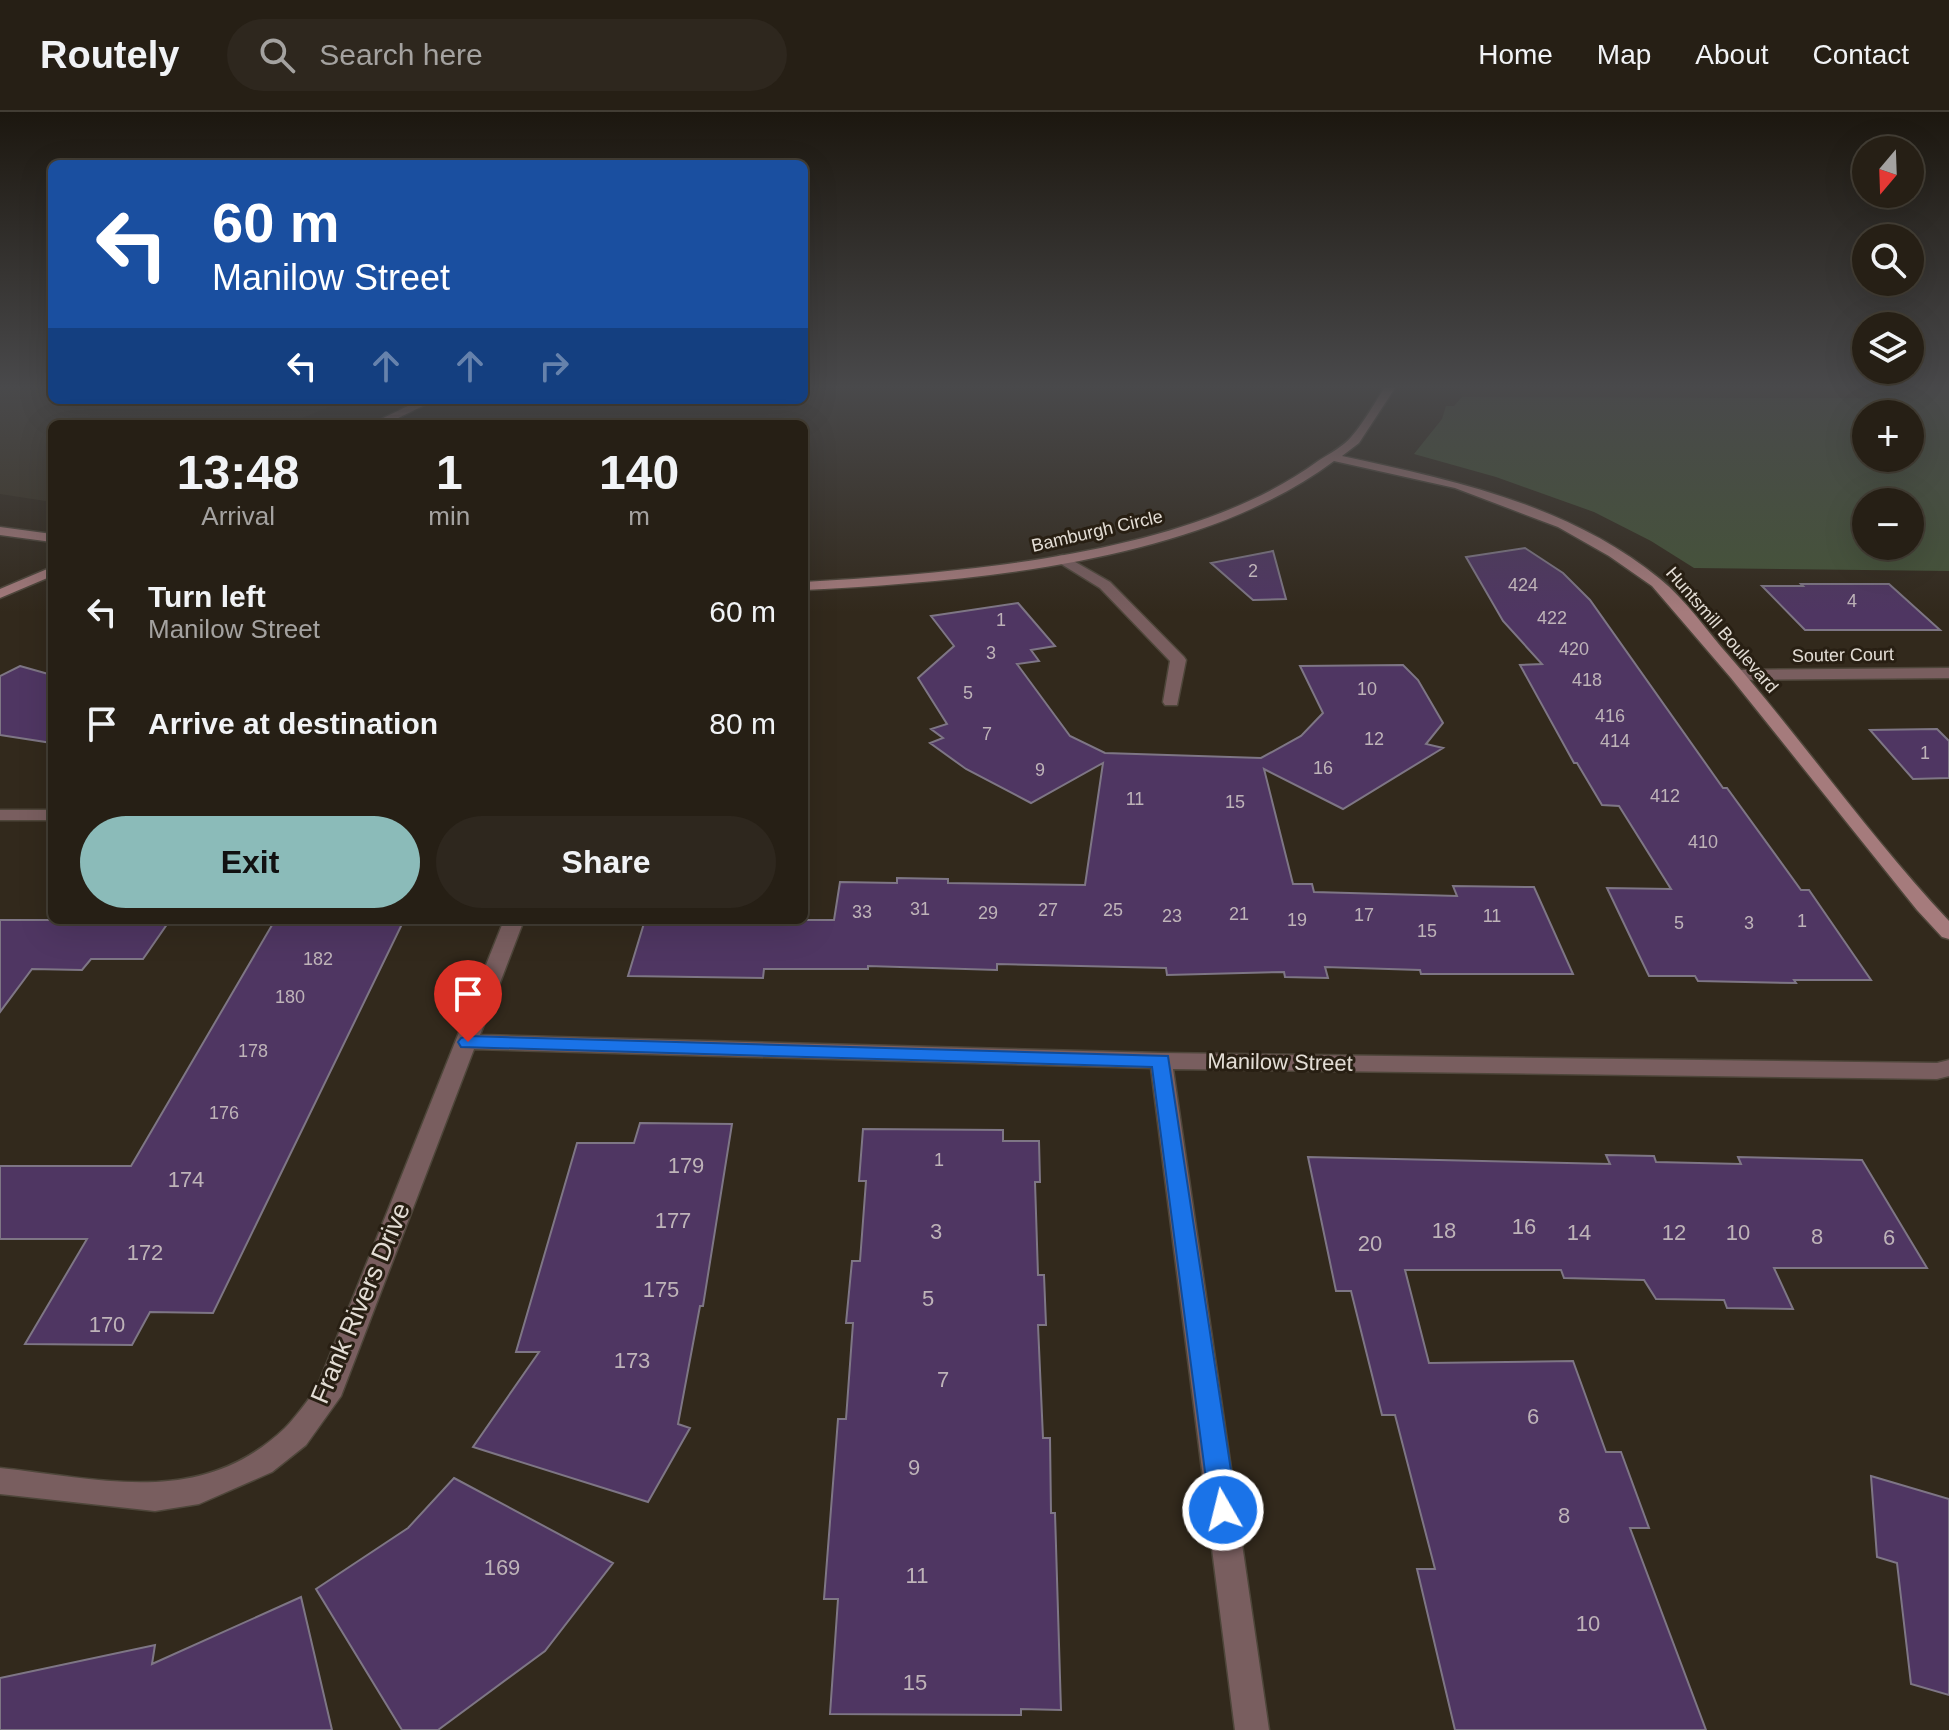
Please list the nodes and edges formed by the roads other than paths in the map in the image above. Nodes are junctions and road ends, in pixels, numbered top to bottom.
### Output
1 (1332, 461) edge
2 (1347, 461) edge
3 (0, 531) edge
4 (48, 537) edge
5 (1063, 559) junction
6 (48, 573) edge
7 (808, 586) edge
8 (0, 594) edge
9 (1949, 673) edge
10 (1737, 675) junction
11 (1171, 702) dead end
12 (0, 815) edge
13 (48, 815) edge
14 (512, 924) edge
15 (1949, 933) edge
16 (468, 1042) junction
17 (1161, 1061) junction
18 (1949, 1068) edge
19 (0, 1481) edge
20 (1252, 1730) edge

1 - 5 street, Bamburgh Circle
2 - 10 street, Huntsmill Boulevard
3 - 4 street
5 - 7 street, Bamburgh Circle
5 - 11 street
6 - 8 street
9 - 10 street, Souter Court
10 - 15 street, Huntsmill Boulevard
12 - 13 street
14 - 16 street, Frank Rivers Drive
16 - 17 street, Manilow Street
16 - 19 street, Frank Rivers Drive
17 - 18 street, Manilow Street
17 - 20 street

